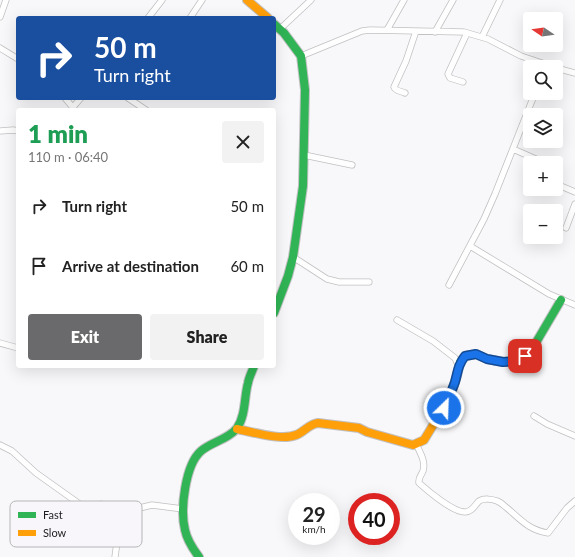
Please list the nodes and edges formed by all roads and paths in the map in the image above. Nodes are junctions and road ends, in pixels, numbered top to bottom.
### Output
1 (6, 0) edge
2 (162, 0) edge
3 (202, 0) edge
4 (247, 0) edge
5 (311, 0) edge
6 (404, 0) edge
7 (453, 0) edge
8 (500, 0) edge
9 (150, 16) edge
10 (191, 16) edge
11 (266, 16) edge
12 (0, 17) edge
13 (277, 26) edge
14 (387, 30) junction
15 (416, 31) junction
16 (435, 32) junction
17 (467, 33) junction
18 (482, 37) junction
19 (0, 48) edge
20 (301, 56) junction
21 (16, 59) edge
22 (530, 60) edge
23 (563, 69) edge
24 (575, 73) edge
25 (463, 82) dead end
26 (405, 93) dead end
27 (67, 100) edge
28 (132, 100) edge
29 (532, 100) edge
30 (73, 108) edge
31 (143, 108) edge
32 (0, 127) edge
33 (3, 131) edge
34 (16, 131) edge
35 (513, 149) junction
36 (304, 155) junction
37 (529, 156) edge
38 (352, 165) dead end
39 (563, 187) edge
40 (575, 192) edge
41 (575, 204) edge
42 (566, 228) dead end
43 (470, 246) junction
44 (293, 257) junction
45 (369, 282) dead end
46 (449, 285) dead end
47 (560, 300) junction
48 (575, 305) edge
49 (276, 308) edge
50 (397, 320) dead end
51 (0, 343) edge
52 (16, 347) edge
53 (459, 367) junction
54 (253, 368) edge
55 (534, 416) dead end
56 (237, 429) junction
57 (575, 436) edge
58 (416, 444) junction
59 (0, 445) edge
60 (75, 501) edge
61 (575, 501) edge
62 (142, 507) edge
63 (183, 509) junction
64 (116, 547) edge
65 (115, 557) edge
66 (199, 557) edge

1 - 12 street
2 - 9 street
3 - 10 street
4 - 11 street
5 - 13 street
6 - 14 street
7 - 16 street
8 - 18 street
13 - 20 street
14 - 15 street
14 - 20 street
15 - 16 street
15 - 26 street
16 - 17 street
17 - 18 street
17 - 25 street
18 - 22 street
19 - 21 street
20 - 36 street
23 - 24 street
27 - 30 street
28 - 31 street
29 - 35 street
32 - 33 street
33 - 34 street
35 - 37 street
35 - 43 street
36 - 38 street
36 - 44 street
39 - 40 street
41 - 42 street
43 - 46 street
43 - 47 street
44 - 45 street
44 - 49 street
47 - 48 street
47 - 53 street
50 - 53 street
51 - 52 street
53 - 58 street
54 - 56 street
55 - 57 street
56 - 58 street
56 - 63 street
58 - 61 street
59 - 60 street
62 - 63 street
63 - 66 street
64 - 65 street

